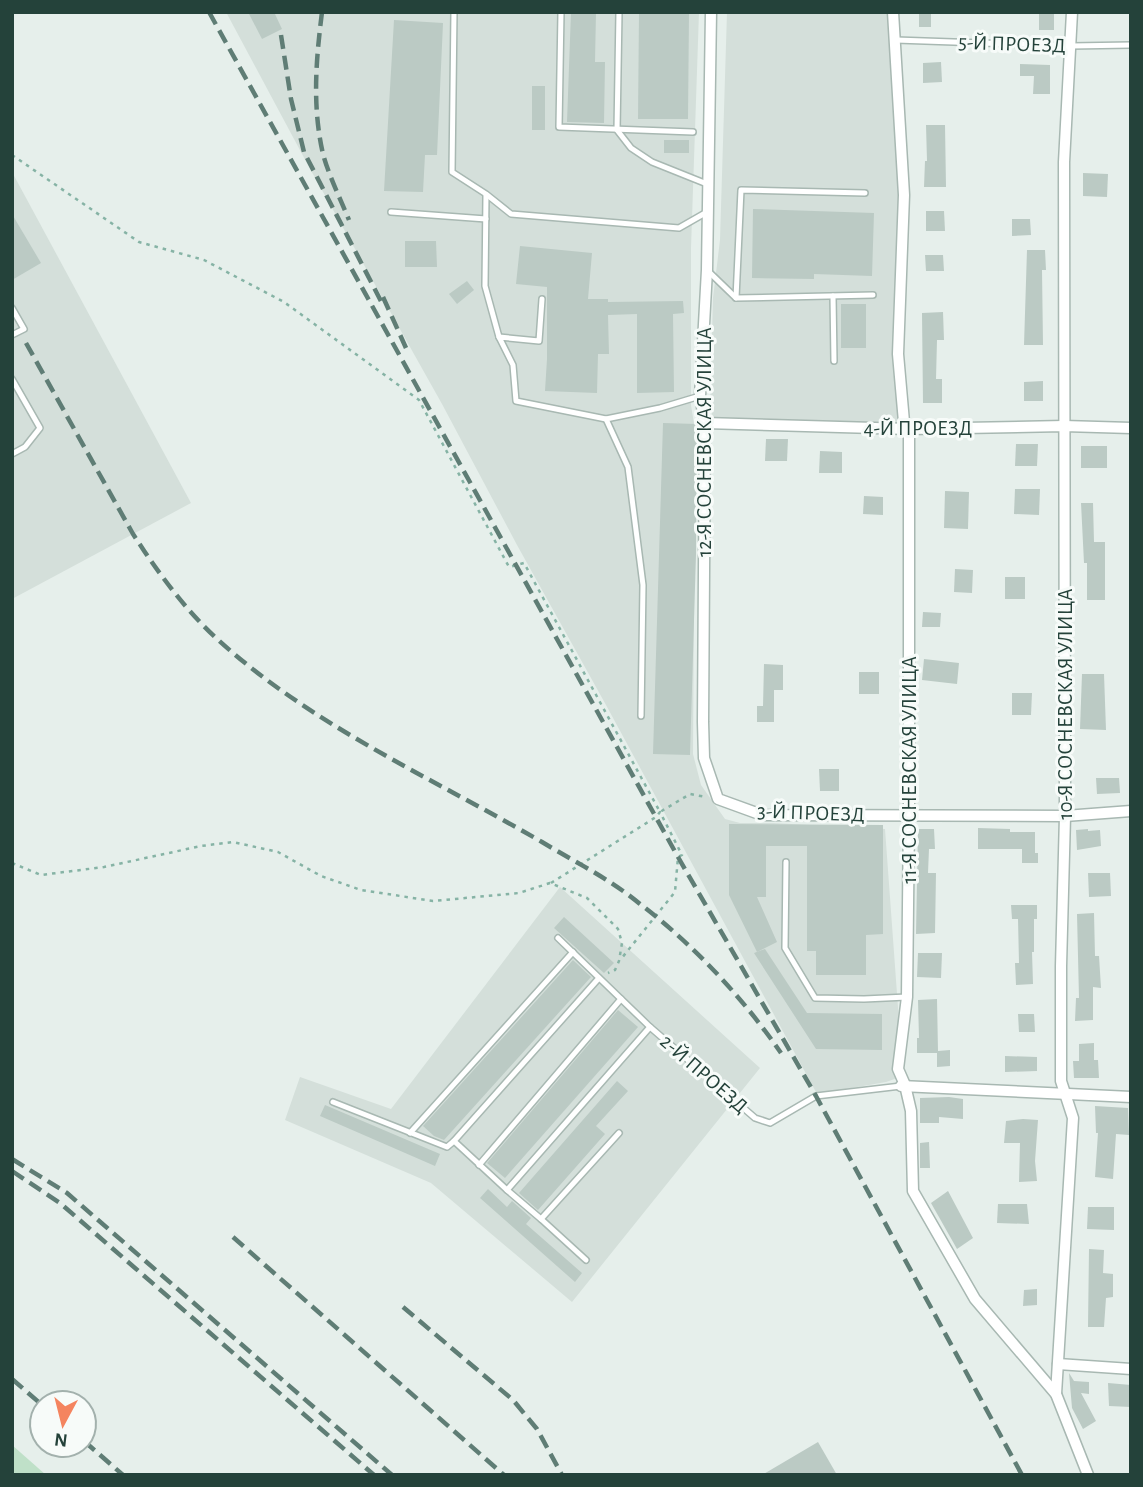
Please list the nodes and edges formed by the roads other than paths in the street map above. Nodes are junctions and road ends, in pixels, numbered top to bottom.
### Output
1 (454, 12) edge
2 (561, 12) edge
3 (619, 12) edge
4 (711, 12) edge
5 (893, 12) edge
6 (1072, 12) edge
7 (894, 40) junction
8 (1131, 45) edge
9 (1071, 46) junction
10 (617, 130) junction
11 (693, 132) dead end
12 (707, 184) junction
13 (865, 193) dead end
14 (486, 194) junction
15 (391, 212) dead end
16 (707, 212) junction
17 (486, 219) junction
18 (707, 270) junction
19 (873, 295) dead end
20 (833, 296) junction
21 (736, 298) junction
22 (542, 299) dead end
23 (12, 307) edge
24 (12, 335) edge
25 (499, 337) junction
26 (834, 361) dead end
27 (12, 379) edge
28 (700, 396) junction
29 (606, 419) junction
30 (705, 423) junction
31 (1064, 426) junction
32 (1131, 428) edge
33 (909, 429) junction
34 (12, 454) edge
35 (641, 716) dead end
36 (743, 810) joint
37 (1131, 811) edge
38 (909, 816) junction
39 (1065, 816) junction
40 (786, 862) dead end
41 (558, 938) dead end
42 (573, 952) junction
43 (599, 978) junction
44 (906, 997) junction
45 (621, 999) junction
46 (650, 1027) junction
47 (903, 1086) junction
48 (1066, 1094) junction
49 (1131, 1097) edge
50 (333, 1102) dead end
51 (410, 1133) junction
52 (619, 1133) dead end
53 (454, 1141) junction
54 (479, 1165) junction
55 (507, 1190) junction
56 (541, 1219) junction
57 (586, 1261) dead end
58 (1058, 1364) junction
59 (1131, 1369) edge
60 (1056, 1394) junction
61 (1088, 1475) edge

1 - 14 lane
2 - 10 lane
3 - 10 lane
4 - 12 street, 12-Я СОСНЕВСКАЯ УЛИЦА
5 - 7 street, 11-Я СОСНЕВСКАЯ УЛИЦА
6 - 9 street, 10-Я СОСНЕВСКАЯ УЛИЦА
7 - 9 lane, 5-Й ПРОЕЗД
7 - 33 street, 11-Я СОСНЕВСКАЯ УЛИЦА
8 - 9 lane, 5-Й ПРОЕЗД
9 - 31 street, 10-Я СОСНЕВСКАЯ УЛИЦА
10 - 11 lane
10 - 12 lane
12 - 16 street, 12-Я СОСНЕВСКАЯ УЛИЦА
13 - 21 lane
14 - 16 lane
14 - 17 lane
15 - 17 lane
16 - 18 street, 12-Я СОСНЕВСКАЯ УЛИЦА
17 - 25 lane
18 - 21 lane
18 - 28 street, 12-Я СОСНЕВСКАЯ УЛИЦА
19 - 20 lane
20 - 21 lane
20 - 26 lane
22 - 25 lane
23 - 24 lane
25 - 29 lane
27 - 34 lane
28 - 29 lane
28 - 30 street, 12-Я СОСНЕВСКАЯ УЛИЦА
29 - 35 lane
30 - 33 street, 4-Й ПРОЕЗД
30 - 36 street, 12-Я СОСНЕВСКАЯ УЛИЦА
31 - 32 street, 4-Й ПРОЕЗД
31 - 33 street, 4-Й ПРОЕЗД
31 - 39 street, 10-Я СОСНЕВСКАЯ УЛИЦА
33 - 38 street, 11-Я СОСНЕВСКАЯ УЛИЦА
36 - 38 street, 3-Й ПРОЕЗД
37 - 39 street, 3-Й ПРОЕЗД
38 - 39 street, 3-Й ПРОЕЗД
38 - 44 street, 11-Я СОСНЕВСКАЯ УЛИЦА
39 - 48 street, 10-Я СОСНЕВСКАЯ УЛИЦА
40 - 44 lane
41 - 42 lane, 2-Й ПРОЕЗД
42 - 43 lane, 2-Й ПРОЕЗД
42 - 51 lane
43 - 45 lane, 2-Й ПРОЕЗД
43 - 53 lane
44 - 47 street, 11-Я СОСНЕВСКАЯ УЛИЦА
45 - 46 lane, 2-Й ПРОЕЗД
45 - 54 lane
46 - 47 lane, 2-Й ПРОЕЗД
46 - 55 lane
47 - 48 street, 2-Й ПРОЕЗД
47 - 60 street, 11-Я СОСНЕВСКАЯ УЛИЦА
48 - 49 street, 2-Й ПРОЕЗД
48 - 58 street, 10-Я СОСНЕВСКАЯ УЛИЦА
50 - 51 lane
51 - 53 lane
52 - 56 lane
53 - 54 lane
54 - 55 lane
55 - 56 lane
56 - 57 lane
58 - 59 street
58 - 60 street, 10-Я СОСНЕВСКАЯ УЛИЦА
60 - 61 street, 11-Я СОСНЕВСКАЯ УЛИЦА

